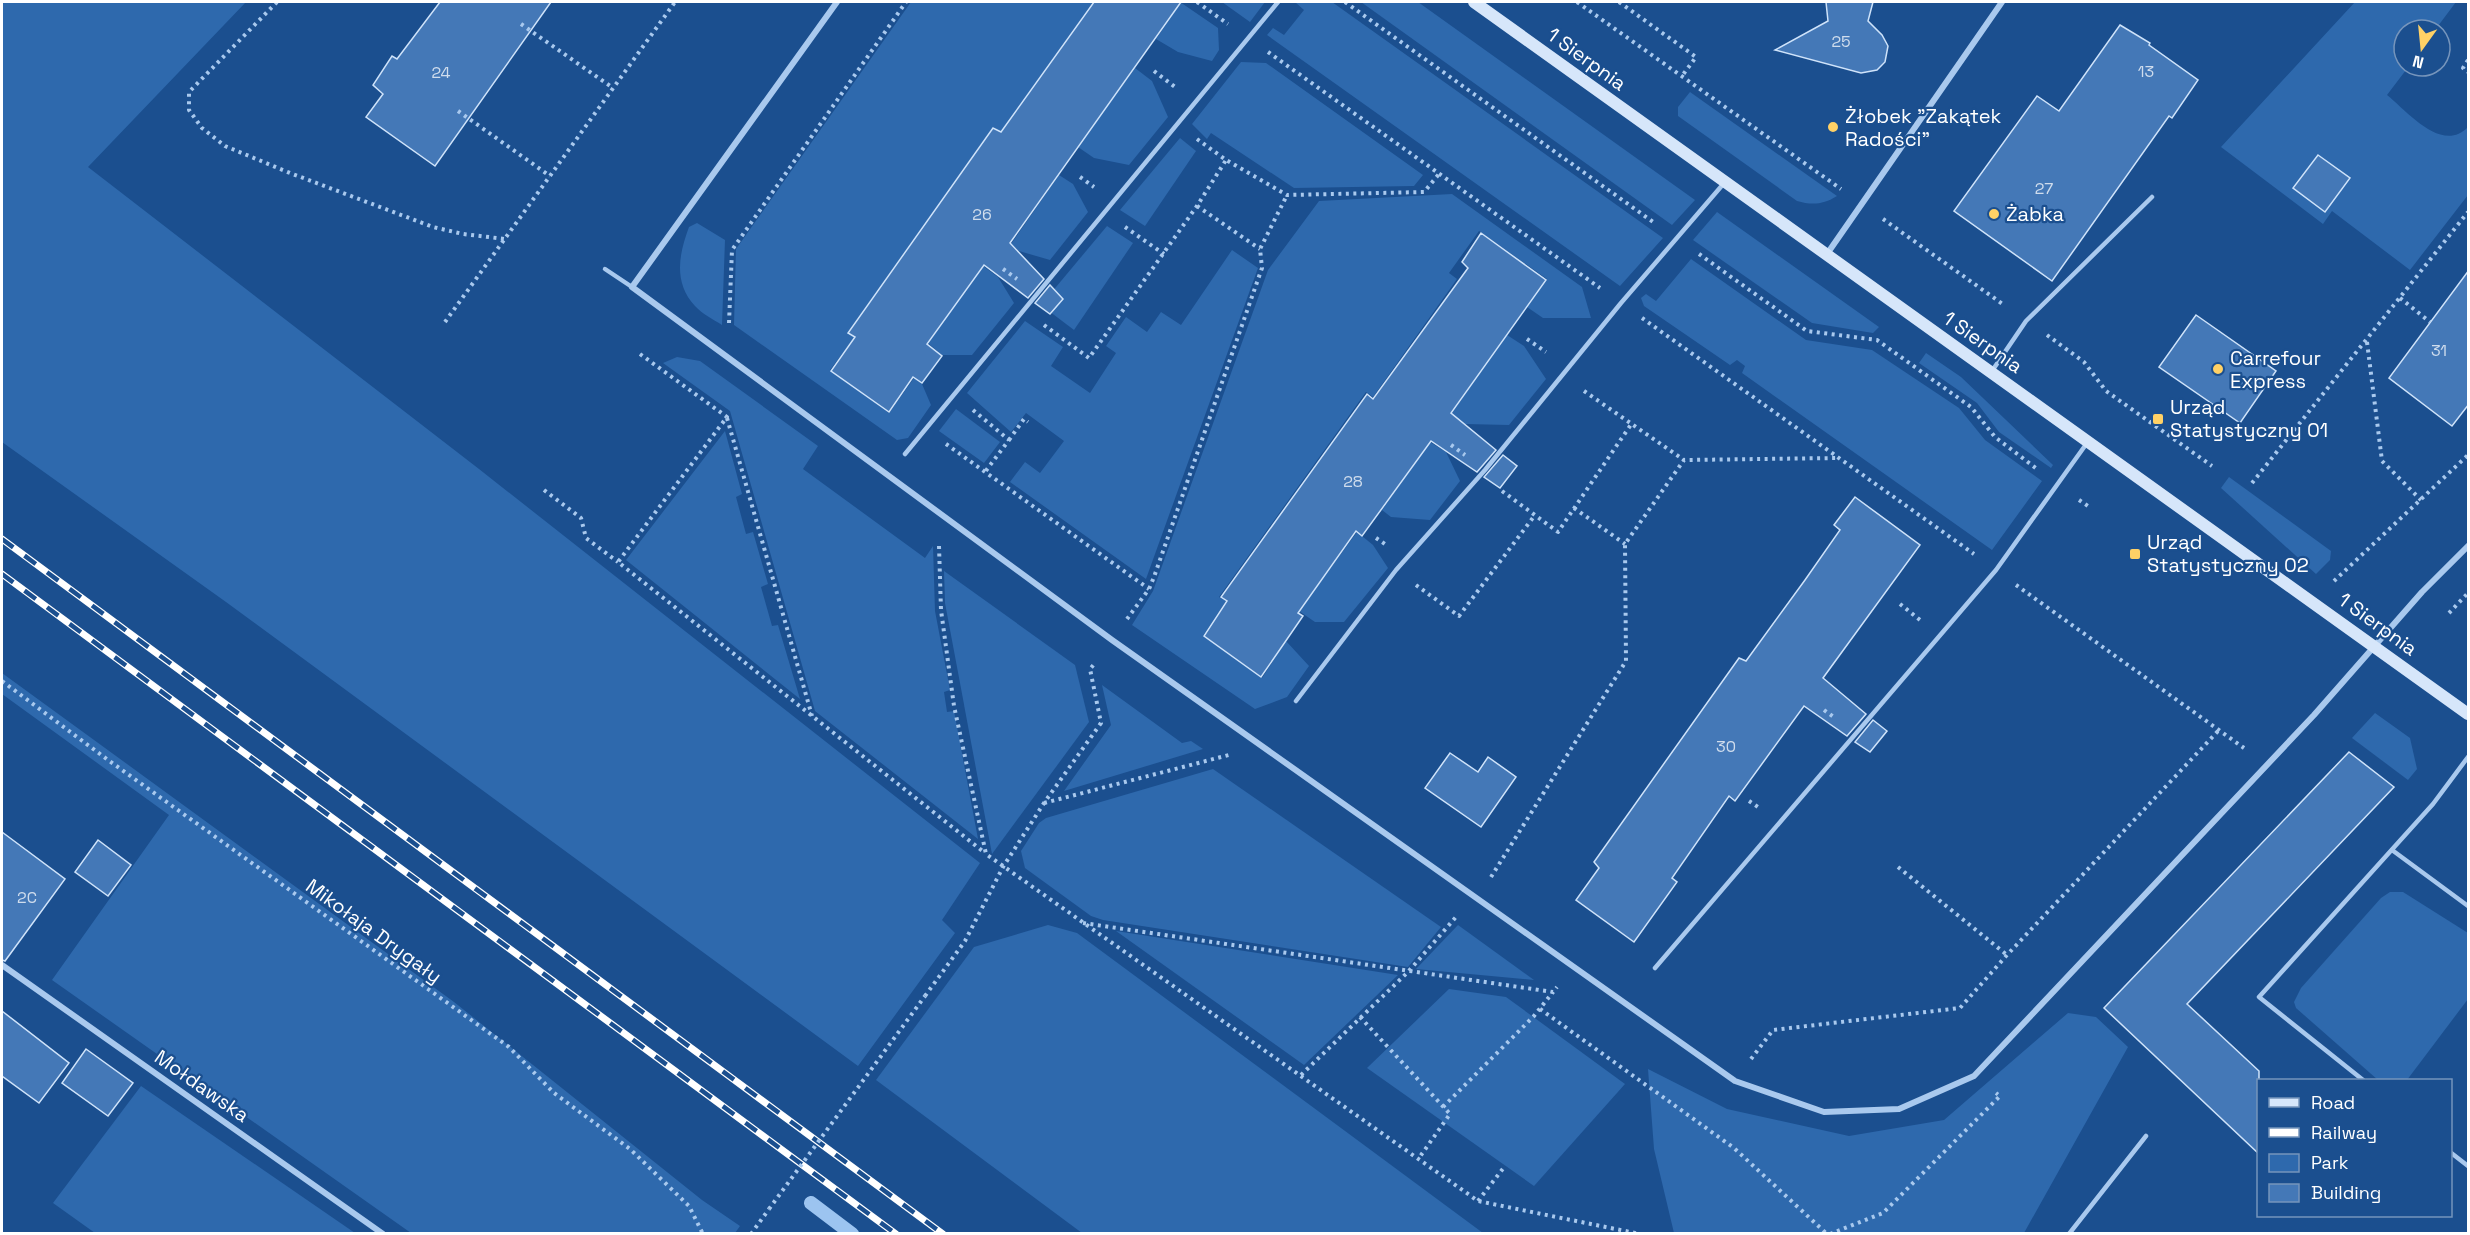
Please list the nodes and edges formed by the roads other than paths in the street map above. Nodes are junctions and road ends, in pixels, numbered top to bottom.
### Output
1 (837, 2) edge
2 (1278, 2) edge
3 (1474, 2) edge
4 (2002, 2) edge
5 (1725, 182) junction
6 (2152, 197) dead end
7 (1827, 255) junction
8 (605, 269) dead end
9 (632, 287) junction
10 (1991, 372) junction
11 (2088, 441) junction
12 (905, 454) dead end
13 (2469, 546) edge
14 (2376, 646) junction
15 (1296, 702) dead end
16 (2469, 714) edge
17 (2469, 758) edge
18 (2392, 850) junction
19 (2469, 906) edge
20 (2, 965) edge
21 (1655, 968) dead end
22 (2361, 1079) edge
23 (2146, 1136) dead end
24 (2452, 1153) edge
25 (2469, 1166) edge
26 (383, 1233) edge
27 (2069, 1233) edge

1 - 9 street
2 - 12 lane
3 - 5 street, 1 Sierpnia
4 - 7 street
5 - 7 street, 1 Sierpnia
5 - 15 lane
6 - 10 lane
7 - 10 street, 1 Sierpnia
8 - 9 lane
9 - 14 street
10 - 11 street, 1 Sierpnia
11 - 14 street, 1 Sierpnia
11 - 21 lane
13 - 14 street
14 - 16 street, 1 Sierpnia
17 - 18 lane
18 - 19 lane
18 - 22 lane
20 - 26 street, Mołdawska
23 - 27 lane
24 - 25 lane

